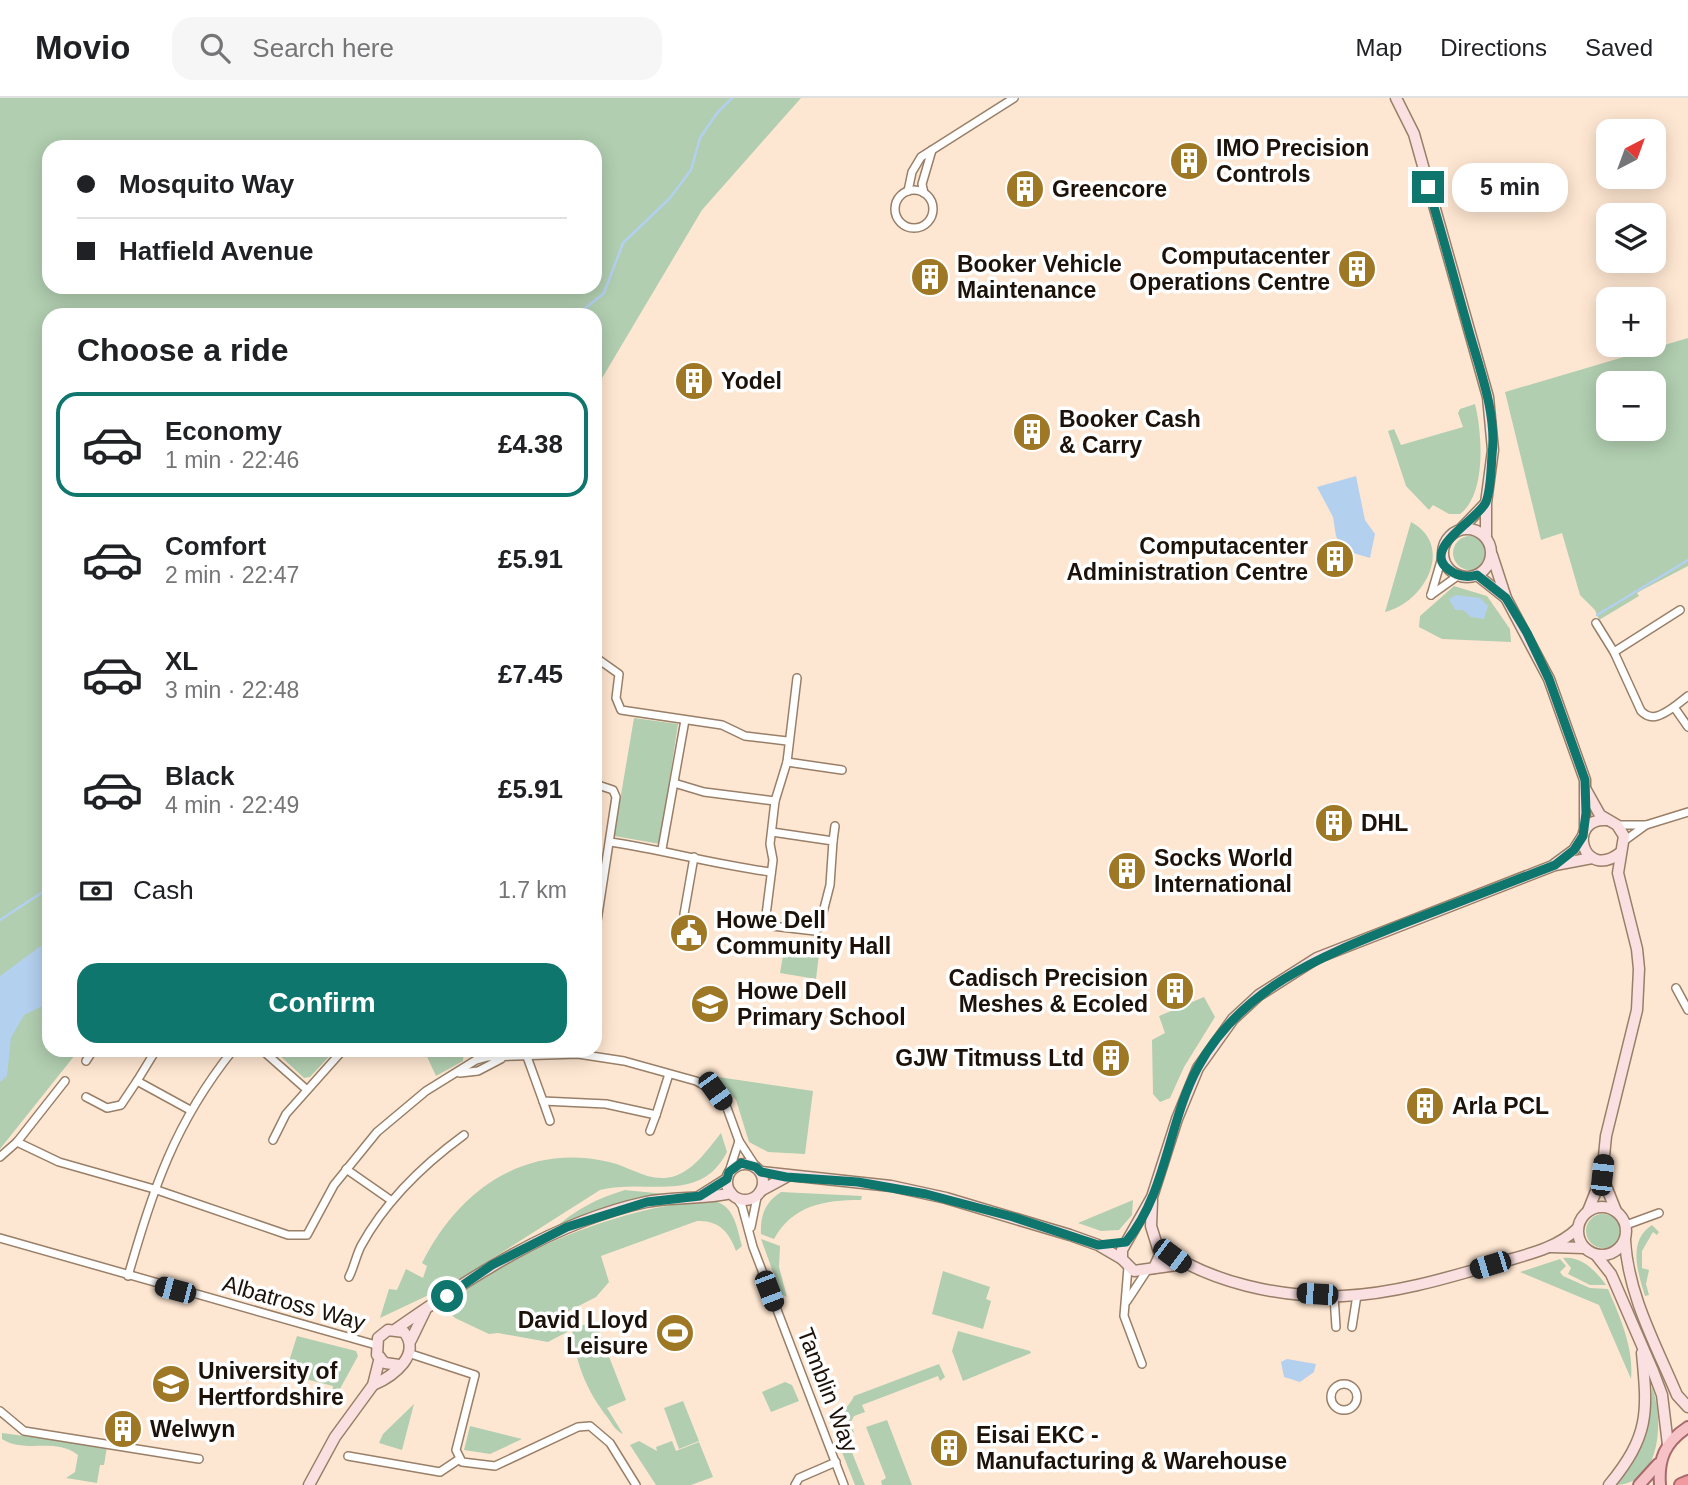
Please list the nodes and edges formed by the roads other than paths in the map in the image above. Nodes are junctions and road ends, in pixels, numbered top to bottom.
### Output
1 (1014, 98) edge
2 (1396, 98) edge
3 (932, 150) junction
4 (908, 191) junction
5 (924, 193) junction
6 (1486, 503) junction
7 (1461, 529) junction
8 (1486, 537) junction
9 (1443, 554) junction
10 (1492, 555) junction
11 (1458, 575) junction
12 (1477, 575) junction
13 (1506, 598) junction
14 (1680, 610) dead end
15 (1596, 623) dead end
16 (1614, 652) junction
17 (602, 662) edge
18 (797, 678) dead end
19 (1688, 696) edge
20 (1674, 707) junction
21 (685, 720) junction
22 (1688, 727) edge
23 (788, 741) junction
24 (788, 762) junction
25 (842, 770) dead end
26 (674, 783) junction
27 (602, 786) edge
28 (1586, 790) junction
29 (775, 801) junction
30 (1688, 812) edge
31 (1614, 823) junction
32 (1646, 825) junction
33 (835, 826) dead end
34 (772, 832) junction
35 (1583, 833) junction
36 (833, 841) junction
37 (1624, 841) junction
38 (610, 842) junction
39 (662, 849) junction
40 (1619, 853) junction
41 (694, 857) junction
42 (1596, 860) junction
43 (1555, 865) junction
44 (771, 872) junction
45 (602, 875) edge
46 (1620, 886) junction
47 (684, 914) dead end
48 (1676, 988) dead end
49 (1688, 1010) edge
50 (89, 1057) edge
51 (152, 1057) edge
52 (228, 1057) edge
53 (270, 1057) edge
54 (336, 1057) edge
55 (508, 1057) edge
56 (527, 1057) edge
57 (602, 1057) edge
58 (86, 1061) dead end
59 (669, 1074) junction
60 (65, 1081) dead end
61 (137, 1081) junction
62 (306, 1089) junction
63 (86, 1097) dead end
64 (543, 1101) junction
65 (190, 1110) junction
66 (656, 1115) junction
67 (550, 1121) dead end
68 (650, 1131) dead end
69 (464, 1135) dead end
70 (273, 1140) dead end
71 (739, 1141) junction
72 (17, 1142) junction
73 (0, 1157) edge
74 (346, 1168) junction
75 (759, 1170) junction
76 (728, 1175) junction
77 (1602, 1175) junction
78 (786, 1177) junction
79 (154, 1189) junction
80 (759, 1194) junction
81 (733, 1195) junction
82 (700, 1196) junction
83 (1152, 1198) junction
84 (392, 1201) junction
85 (1588, 1211) junction
86 (1616, 1211) junction
87 (1659, 1213) dead end
88 (1626, 1225) junction
89 (1578, 1228) junction
90 (750, 1230) junction
91 (0, 1238) edge
92 (1129, 1238) junction
93 (1625, 1240) junction
94 (1157, 1242) junction
95 (1098, 1245) junction
96 (1550, 1247) junction
97 (1584, 1248) junction
98 (1596, 1255) junction
99 (1125, 1263) junction
100 (1184, 1264) junction
101 (1150, 1270) junction
102 (128, 1276) junction
103 (349, 1277) dead end
104 (1357, 1295) junction
105 (1334, 1296) junction
106 (1126, 1301) junction
107 (425, 1311) junction
108 (1336, 1327) dead end
109 (1352, 1327) dead end
110 (396, 1329) junction
111 (411, 1340) junction
112 (376, 1345) junction
113 (1641, 1346) junction
114 (411, 1354) junction
115 (380, 1357) junction
116 (1142, 1364) dead end
117 (399, 1365) junction
118 (373, 1385) junction
119 (1688, 1406) edge
120 (0, 1411) edge
121 (1688, 1427) edge
122 (1668, 1445) junction
123 (348, 1456) dead end
124 (199, 1459) dead end
125 (458, 1460) junction
126 (836, 1462) junction
127 (1658, 1464) junction
128 (1688, 1482) edge
129 (309, 1485) edge
130 (636, 1485) edge
131 (795, 1485) edge
132 (844, 1485) edge
133 (1609, 1485) edge
134 (1639, 1485) edge
135 (1660, 1485) edge
136 (1681, 1485) edge

1 - 3 street
2 - 6 street
3 - 4 street
3 - 5 street
4 - 5 street
4 - 5 street
6 - 7 street
6 - 8 street
7 - 8 street
7 - 9 street
8 - 10 street
9 - 11 street
9 - 11 street
10 - 12 street
10 - 13 street
11 - 12 street
12 - 13 street
13 - 28 street
14 - 16 street
15 - 16 street
16 - 20 street
17 - 21 street
18 - 23 street
19 - 20 street
20 - 22 street
21 - 23 street
21 - 26 street
23 - 24 street
24 - 25 street
24 - 29 street
26 - 29 street
26 - 39 street
27 - 38 street
28 - 31 street
28 - 35 street
29 - 34 street
30 - 32 street
31 - 32 street
31 - 35 street
31 - 37 street
32 - 37 street
33 - 36 street
34 - 36 street
34 - 44 street
35 - 42 street
35 - 43 street
36 - 44 street
37 - 40 street
38 - 39 street
38 - 45 street
39 - 41 street
40 - 42 street
40 - 46 street
41 - 44 street
41 - 47 street
42 - 43 street
42 - 46 street
43 - 83 street
46 - 77 street
48 - 49 street
50 - 58 street
51 - 61 street
52 - 65 street
53 - 62 street
54 - 62 street
55 - 74 street
56 - 64 street
57 - 59 street
59 - 66 street
59 - 71 street
60 - 72 street
61 - 63 street
61 - 65 street
62 - 70 street
64 - 66 street
64 - 67 street
65 - 79 street
66 - 68 street
69 - 84 street
71 - 75 street
71 - 76 street
72 - 73 street
72 - 79 street
74 - 79 street
74 - 84 street
75 - 76 street
75 - 78 street
75 - 80 street
76 - 81 street
76 - 82 street
77 - 85 street
77 - 86 street
78 - 80 street
78 - 95 street
79 - 102 street
80 - 81 street
80 - 90 street, Tamblin Way
81 - 82 street
81 - 90 street, Tamblin Way
82 - 107 street
83 - 92 street
83 - 94 street
84 - 103 street
85 - 86 street
85 - 89 street
86 - 88 street
87 - 88 street
88 - 93 street
89 - 96 street
89 - 97 street
90 - 126 street, Tamblin Way
91 - 102 street, Albatross Way
92 - 94 street
92 - 95 street
92 - 99 street
93 - 98 street
93 - 119 street
94 - 100 street
94 - 101 street
95 - 99 street
96 - 97 street
96 - 104 street
97 - 98 street
98 - 113 street
99 - 101 street
99 - 106 street
100 - 101 street
100 - 105 street
101 - 106 street
102 - 112 street, Albatross Way
104 - 105 street
104 - 109 street
105 - 108 street
106 - 116 street
107 - 110 street
107 - 111 street
110 - 111 street
110 - 112 street
111 - 114 street
112 - 115 street
113 - 122 street
113 - 133 street
114 - 117 street
114 - 125 street
115 - 117 street
115 - 118 street
117 - 118 street
118 - 129 street
120 - 124 street
121 - 122 main road
122 - 127 main road
123 - 125 street
125 - 130 street
126 - 131 street
126 - 132 street, Tamblin Way
127 - 134 main road
127 - 135 main road
128 - 136 highway

